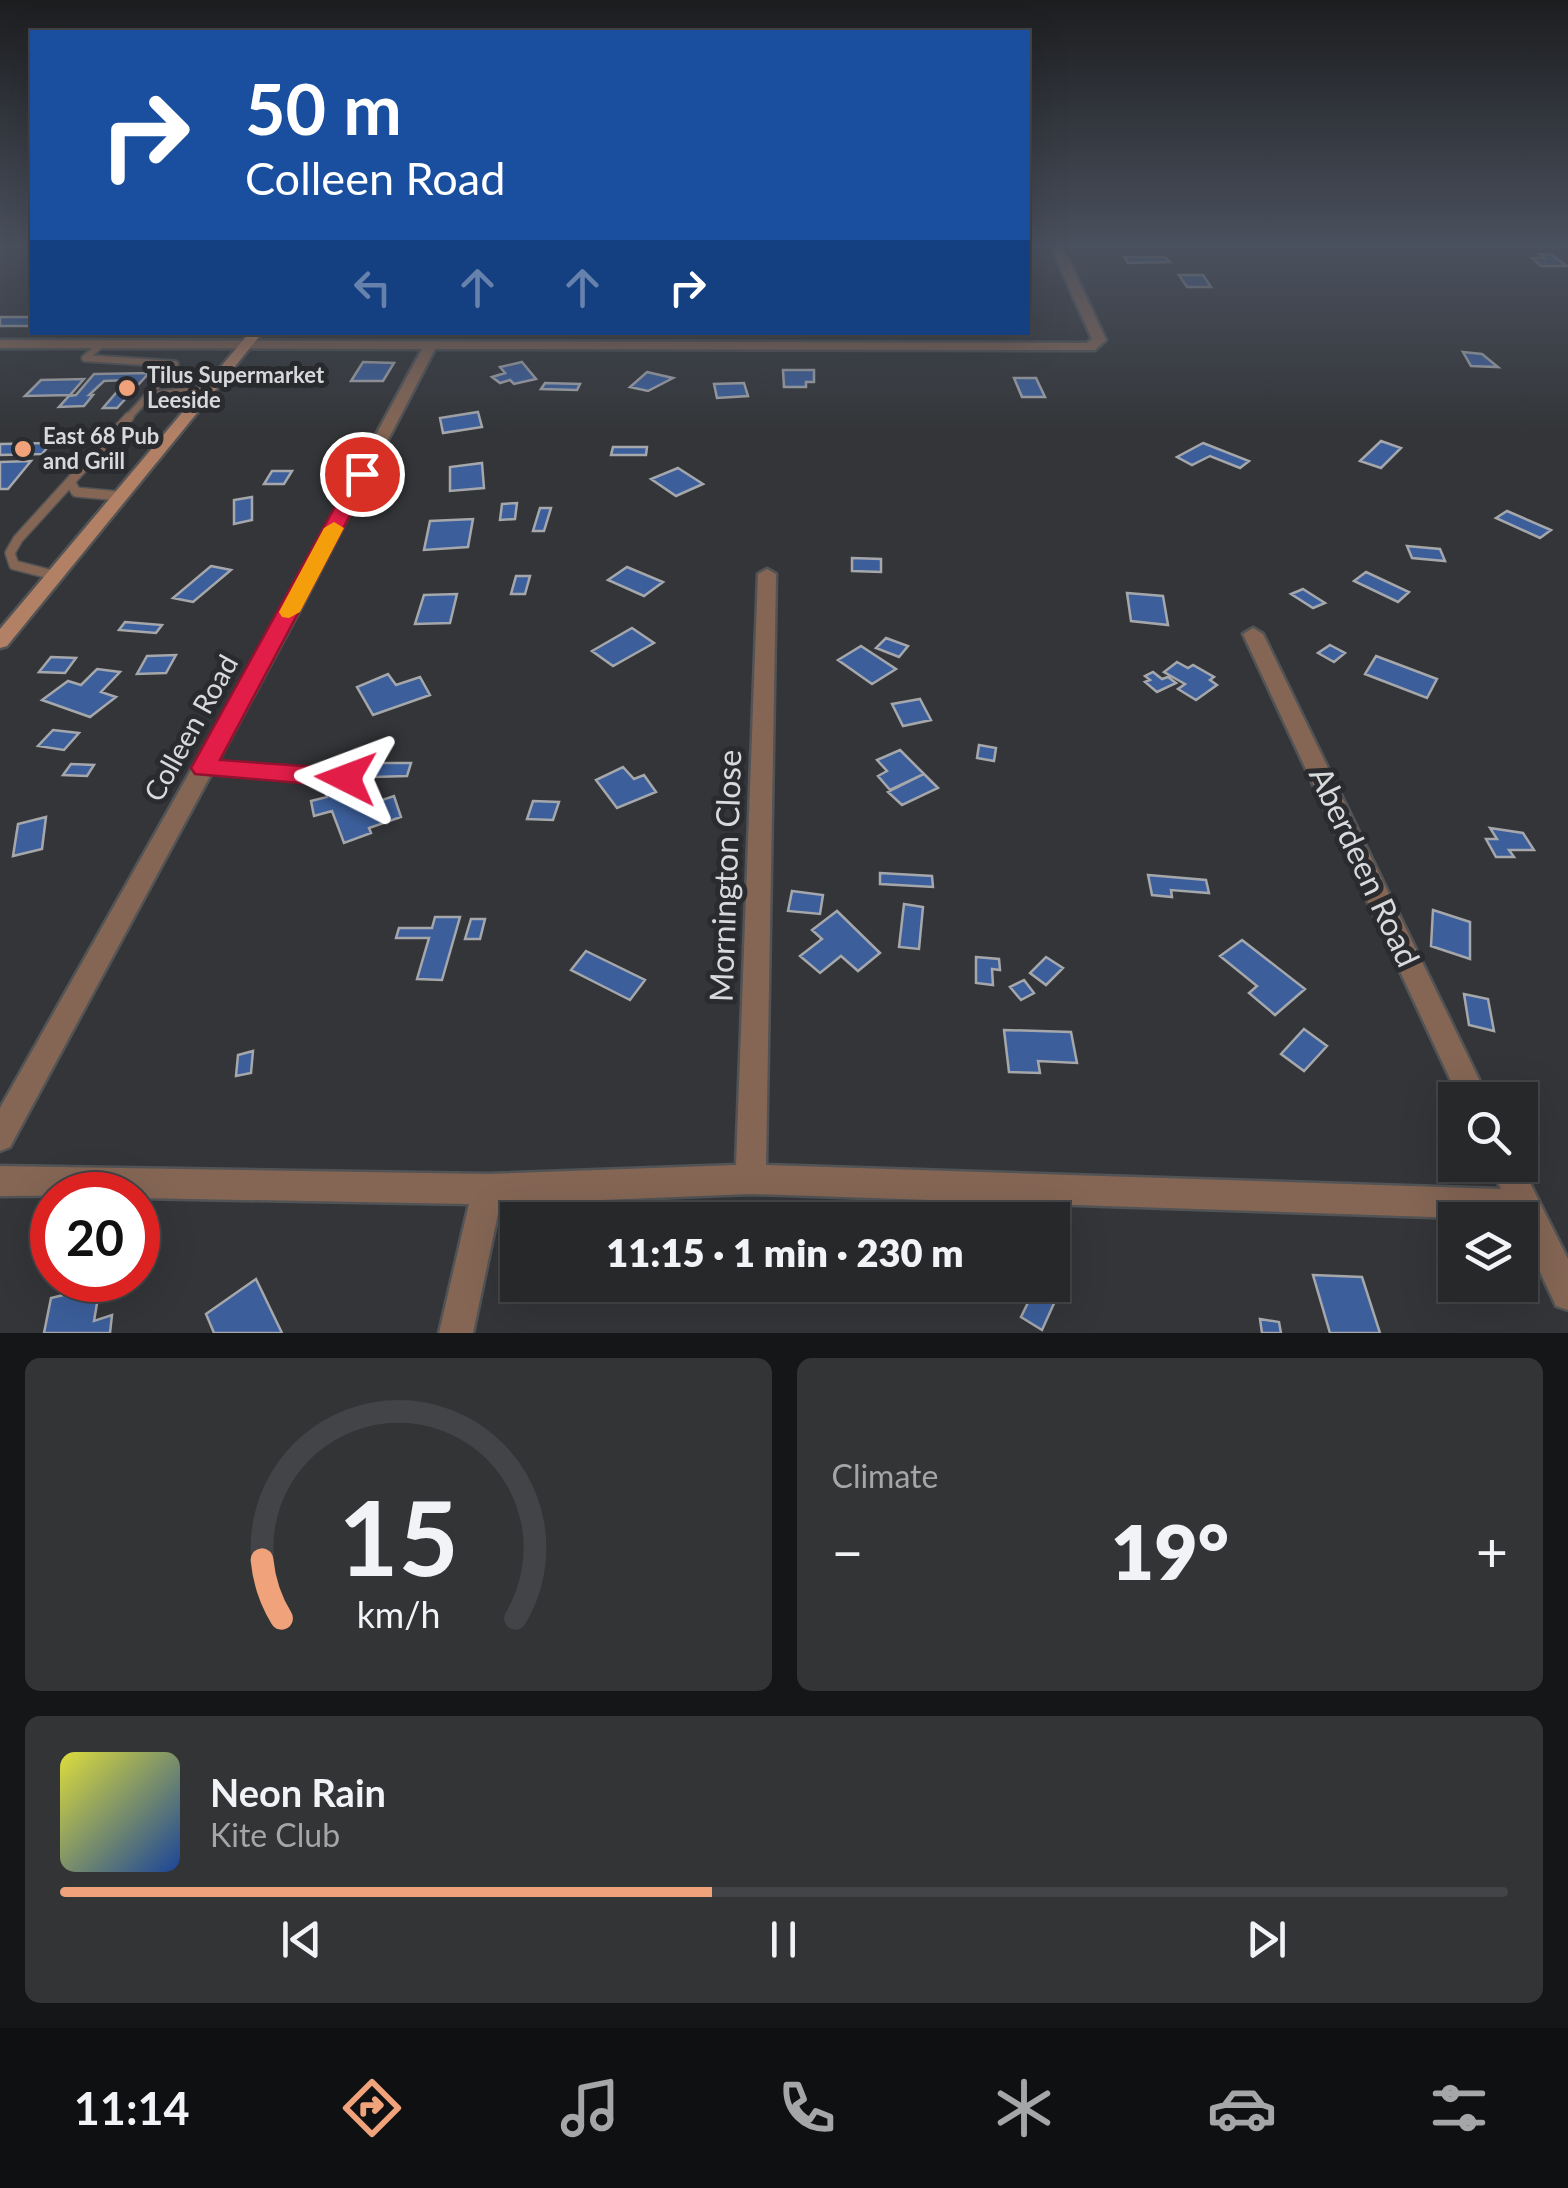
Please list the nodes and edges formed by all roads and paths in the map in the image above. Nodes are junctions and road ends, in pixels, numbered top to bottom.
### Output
1 (1084, 307) edge
2 (252, 339) edge
3 (718, 340) edge
4 (0, 344) edge
5 (102, 344) junction
6 (430, 346) junction
7 (208, 390) junction
8 (150, 395) junction
9 (70, 483) junction
10 (119, 496) junction
11 (767, 574) dead end
12 (53, 576) junction
13 (1253, 634) dead end
14 (0, 642) edge
15 (204, 768) junction
16 (346, 778) dead end
17 (1465, 1082) edge
18 (0, 1137) edge
19 (751, 1179) junction
20 (0, 1181) edge
21 (488, 1189) junction
22 (1438, 1203) edge
23 (1538, 1233) edge
24 (1568, 1294) edge
25 (456, 1333) edge

1 - 3 street
2 - 5 street
2 - 6 street
2 - 7 main road
3 - 6 street
4 - 5 street
5 - 8 lane
6 - 15 street, Colleen Road
7 - 8 lane
7 - 10 main road
8 - 9 lane
9 - 10 lane
9 - 12 lane
10 - 12 main road
11 - 19 street, Mornington Close
12 - 14 main road
13 - 17 street, Aberdeen Road
15 - 16 lane
15 - 18 street, Colleen Road
19 - 21 street
19 - 22 street
20 - 21 street
21 - 25 street
23 - 24 street

